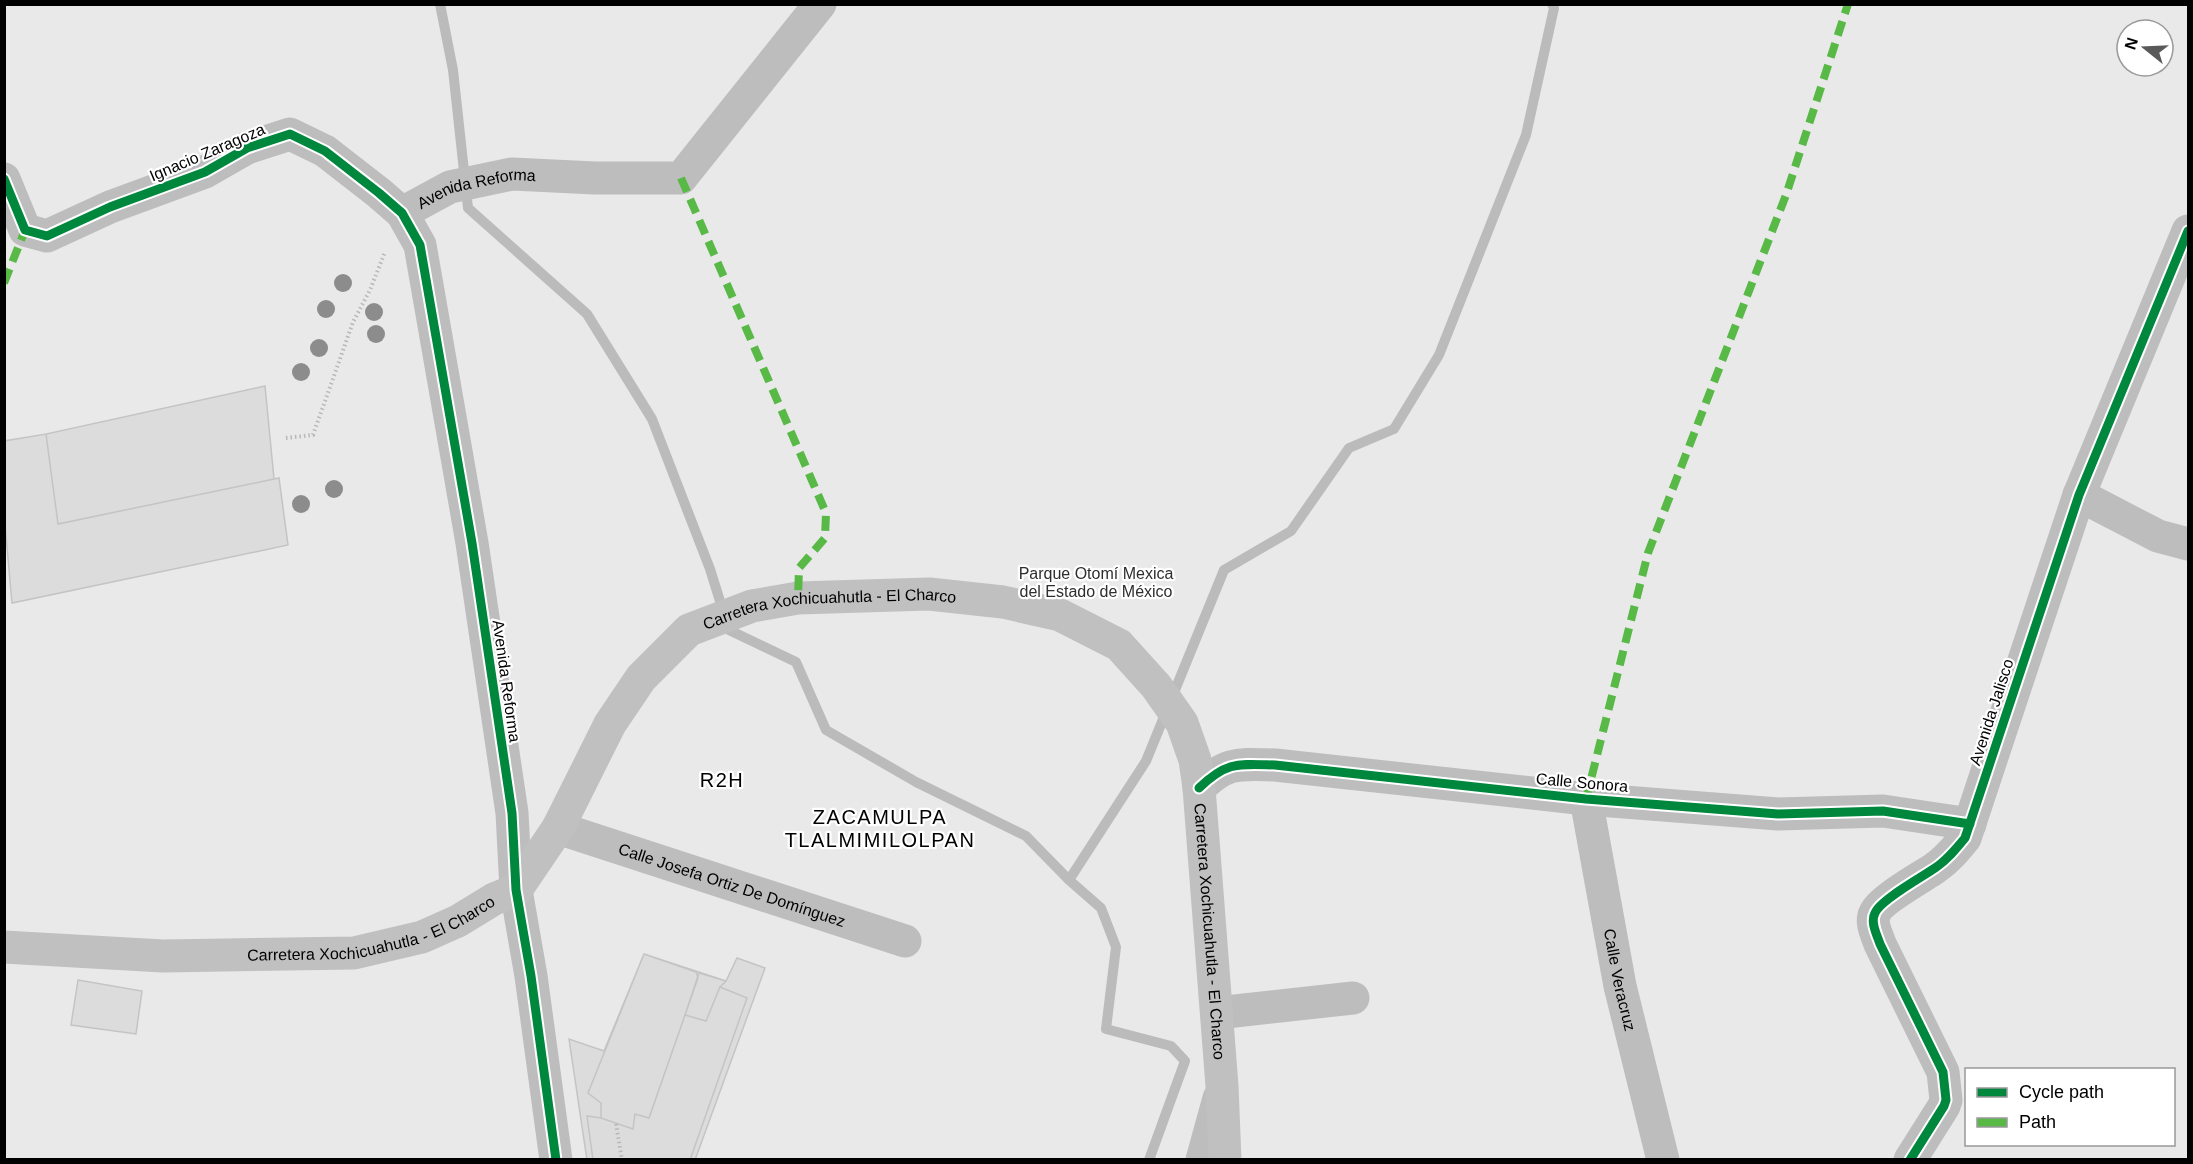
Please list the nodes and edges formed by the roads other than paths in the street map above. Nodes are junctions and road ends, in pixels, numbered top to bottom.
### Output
1 (820, 4) edge
2 (4, 179) edge
3 (402, 213) junction
4 (2188, 231) edge
5 (2079, 495) junction
6 (2188, 544) edge
7 (1197, 774) junction
8 (1586, 799) junction
9 (1970, 824) junction
10 (558, 828) junction
11 (516, 890) junction
12 (905, 941) dead end
13 (4, 946) edge
14 (1353, 998) dead end
15 (1217, 1013) junction
16 (1222, 1086) junction
17 (556, 1160) edge
18 (1202, 1160) edge
19 (1225, 1160) edge
20 (1662, 1160) edge
21 (1910, 1160) edge

1 - 3 street, Avenida Reforma
2 - 3 street, Ignacio Zaragoza
3 - 11 street, Avenida Reforma
4 - 5 street, Avenida Jalisco
5 - 6 street
5 - 9 street, Avenida Jalisco
7 - 8 street, Calle Sonora
7 - 10 main road, Carretera Xochicuahutla - El Charco
7 - 15 main road, Carretera Xochicuahutla - El Charco
8 - 9 street, Calle Sonora
8 - 20 street, Calle Veracruz
9 - 21 street, Avenida Jalisco
10 - 11 main road, Carretera Xochicuahutla - El Charco
10 - 12 street, Calle Josefa Ortiz De Domínguez
11 - 13 main road, Carretera Xochicuahutla - El Charco
11 - 17 street, Avenida Reforma
14 - 15 street
15 - 16 main road, Carretera Xochicuahutla - El Charco
16 - 18 street
16 - 19 main road, Carretera Xochicuahutla - El Charco

